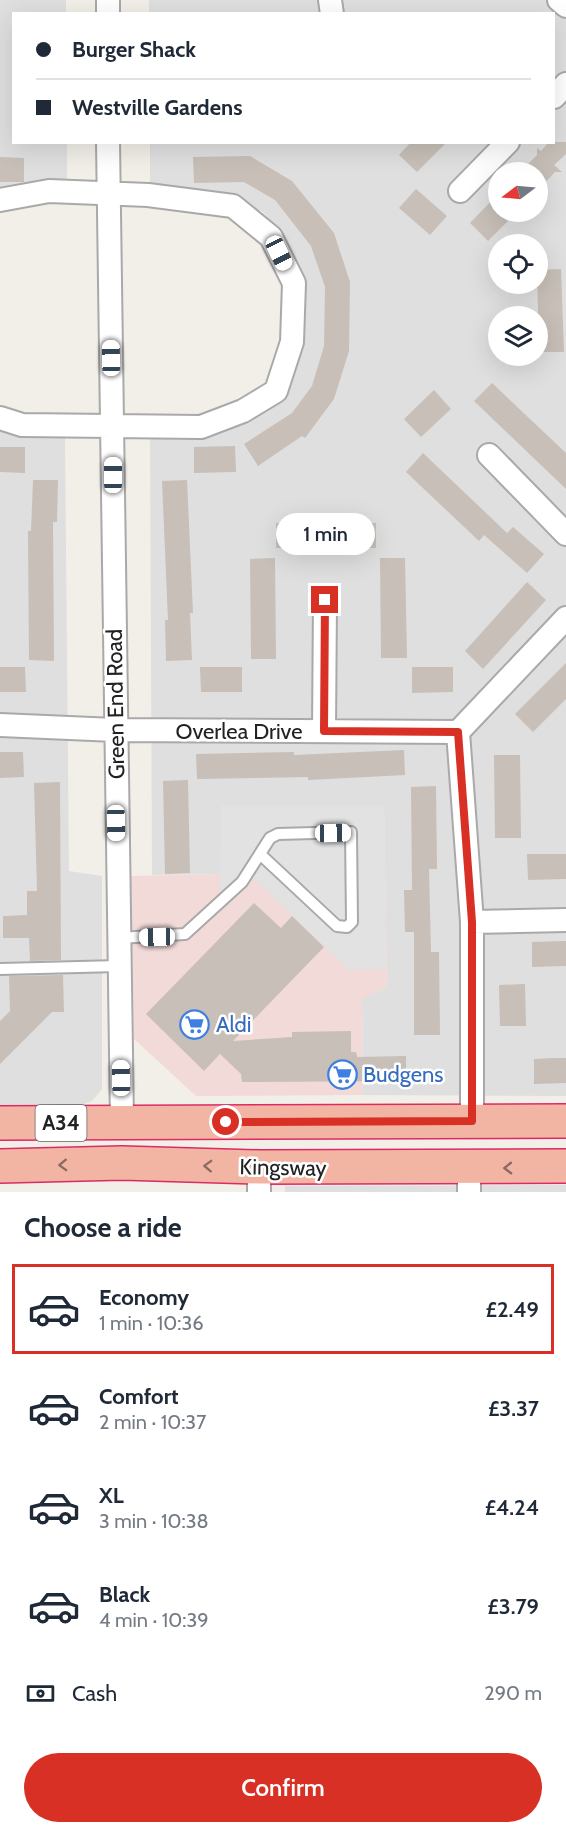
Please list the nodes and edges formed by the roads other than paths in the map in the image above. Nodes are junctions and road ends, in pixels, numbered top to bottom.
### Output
1 (559, 0) edge
2 (566, 6) edge
3 (566, 84) edge
4 (555, 96) edge
5 (108, 144) edge
6 (506, 144) edge
7 (460, 191) dead end
8 (108, 193) junction
9 (0, 200) edge
10 (0, 418) edge
11 (113, 428) junction
12 (489, 455) dead end
13 (566, 534) edge
14 (325, 600) dead end
15 (566, 618) edge
16 (0, 725) edge
17 (115, 730) junction
18 (324, 731) junction
19 (458, 732) junction
20 (261, 855) junction
21 (566, 920) edge
22 (472, 922) junction
23 (118, 938) junction
24 (119, 966) junction
25 (0, 969) edge
26 (472, 1121) junction
27 (566, 1121) edge
28 (0, 1123) edge
29 (122, 1123) junction
30 (122, 1163) junction
31 (0, 1166) edge
32 (566, 1166) edge
33 (259, 1180) edge
34 (469, 1180) edge

1 - 2 street
3 - 4 street
5 - 8 street, Green End Road
6 - 7 street
8 - 9 street
8 - 11 street, Green End Road
8 - 11 street
10 - 11 street
11 - 17 street, Green End Road
12 - 13 street
14 - 18 street
15 - 19 street
16 - 17 street, Overlea Drive
17 - 18 street, Overlea Drive
17 - 23 street, Green End Road
18 - 19 street, Overlea Drive
19 - 22 street
20 - 20 lane
20 - 23 lane
21 - 22 street
22 - 26 street
23 - 24 street, Green End Road
24 - 25 lane
24 - 29 street, Green End Road
26 - 27 highway, Kingsway / A34
26 - 29 highway, Kingsway / A34
28 - 29 highway, Kingsway / A34
29 - 30 highway
30 -> 31 highway, Kingsway / A34
33 -> 30 highway, Kingsway / A34
32 -> 34 highway, Kingsway / A34
33 - 34 highway, Kingsway / A34

